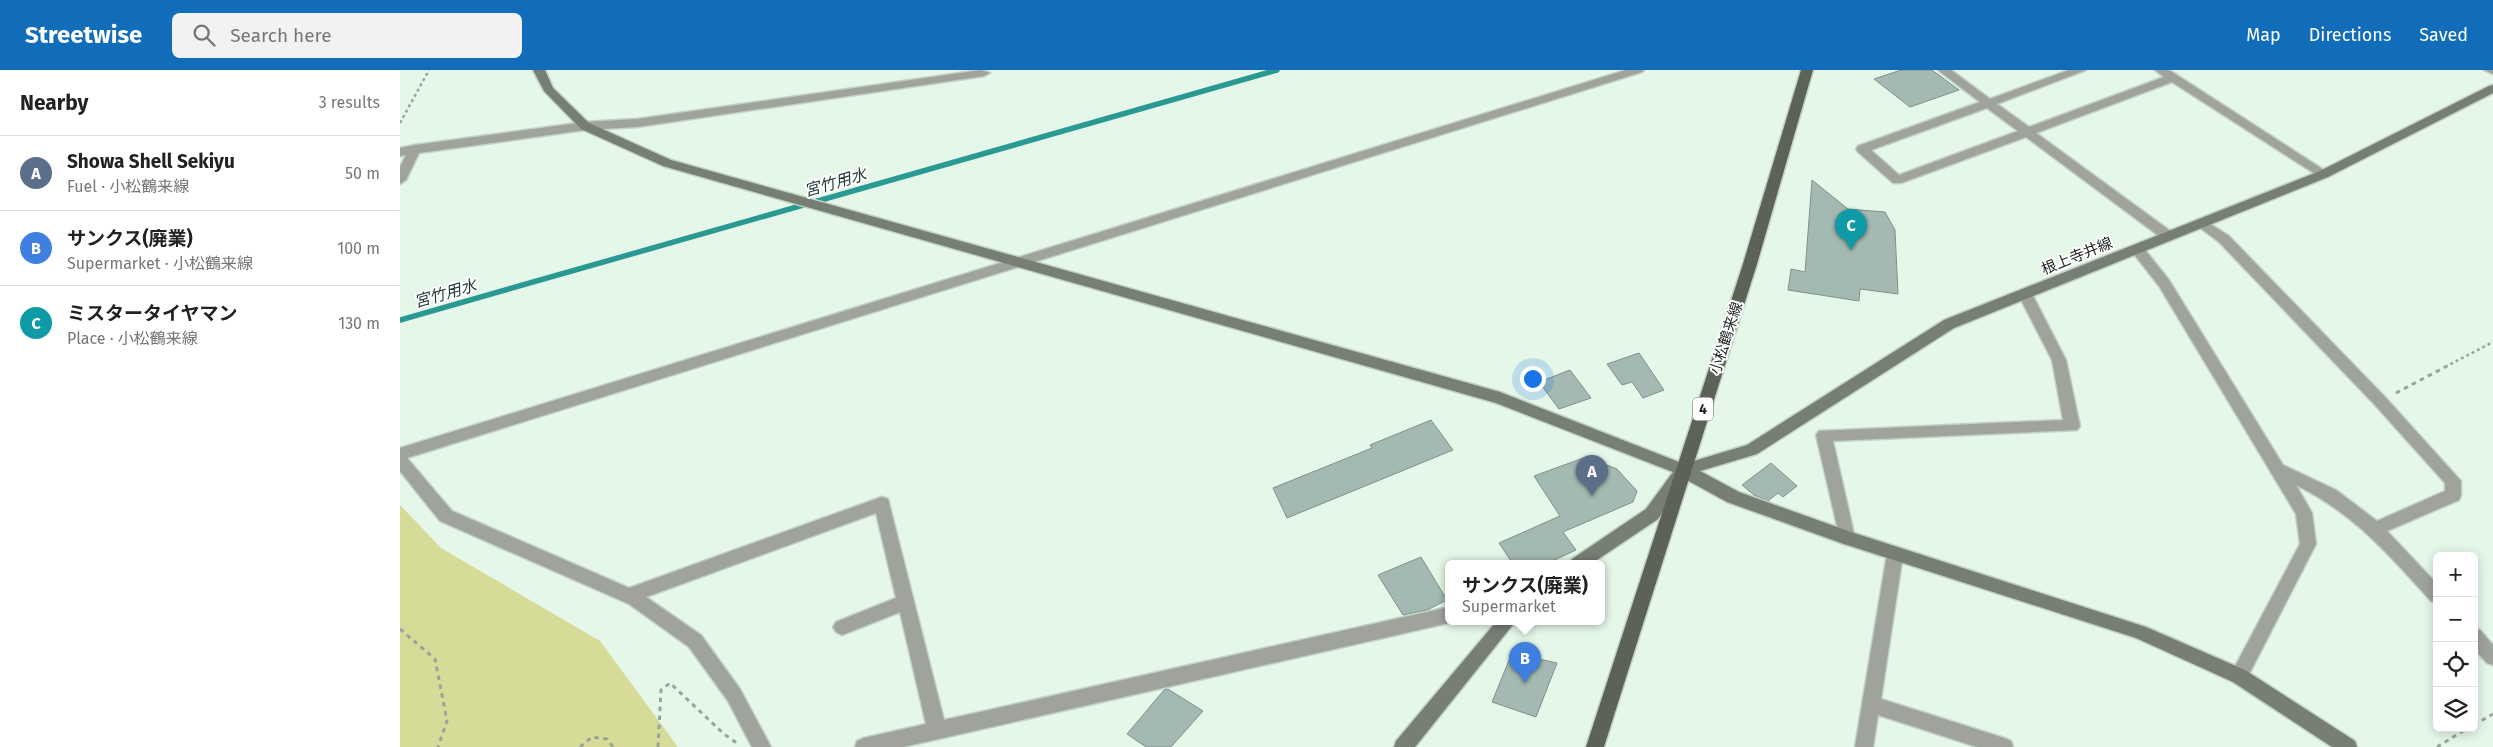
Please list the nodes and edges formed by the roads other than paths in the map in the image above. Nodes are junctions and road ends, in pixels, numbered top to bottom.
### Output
1 (539, 70) edge
2 (1638, 70) edge
3 (1807, 70) edge
4 (1944, 70) edge
5 (2080, 70) edge
6 (2161, 70) edge
7 (984, 73) dead end
8 (2173, 78) junction
9 (2493, 88) edge
10 (1991, 104) junction
11 (586, 126) junction
12 (2030, 132) junction
13 (415, 149) junction
14 (400, 152) edge
15 (2324, 174) junction
16 (400, 180) edge
17 (2204, 224) junction
18 (2168, 236) junction
19 (2137, 249) junction
20 (1020, 262) junction
21 (2025, 294) junction
22 (400, 454) edge
23 (400, 460) edge
24 (1683, 470) junction
25 (2279, 470) junction
26 (2375, 529) junction
27 (1847, 538) junction
28 (1894, 554) junction
29 (1584, 560) edge
30 (2433, 592) edge
31 (628, 596) junction
32 (906, 602) junction
33 (1445, 616) edge
34 (1504, 625) edge
35 (842, 627) dead end
36 (2478, 640) edge
37 (2493, 657) edge
38 (2239, 676) junction
39 (1870, 704) junction
40 (937, 730) junction
41 (762, 747) edge
42 (864, 747) edge
43 (1403, 747) edge
44 (1595, 747) edge
45 (1864, 747) edge
46 (2004, 747) edge
47 (2348, 747) edge

1 - 11 street
2 - 20 street
3 - 24 main road, 小松鶴来線 / 4
4 - 10 street
5 - 10 street
6 - 8 street
7 - 11 street
8 - 12 street
8 - 15 street
9 - 15 street, 根上寺井線
10 - 12 street
10 - 12 street
11 - 13 street
11 - 20 street
12 - 18 street
13 - 14 street
13 - 16 street
15 - 17 street, 根上寺井線
17 - 18 street, 根上寺井線
17 - 26 street
18 - 19 street, 根上寺井線
19 - 21 street, 根上寺井線
19 - 25 street
20 - 22 street
20 - 24 street
21 - 24 street, 根上寺井線
21 - 27 street
23 - 31 street
24 - 27 street
24 - 29 street
24 - 44 main road, 小松鶴来線 / 4
25 - 26 street
25 - 38 street
26 - 30 street
27 - 28 street
28 - 38 street
28 - 39 street
31 - 32 street
31 - 41 street
32 - 35 street
32 - 40 street
33 - 40 street
34 - 43 street
36 - 37 street
38 - 47 street
39 - 45 street
39 - 46 street
40 - 42 street

